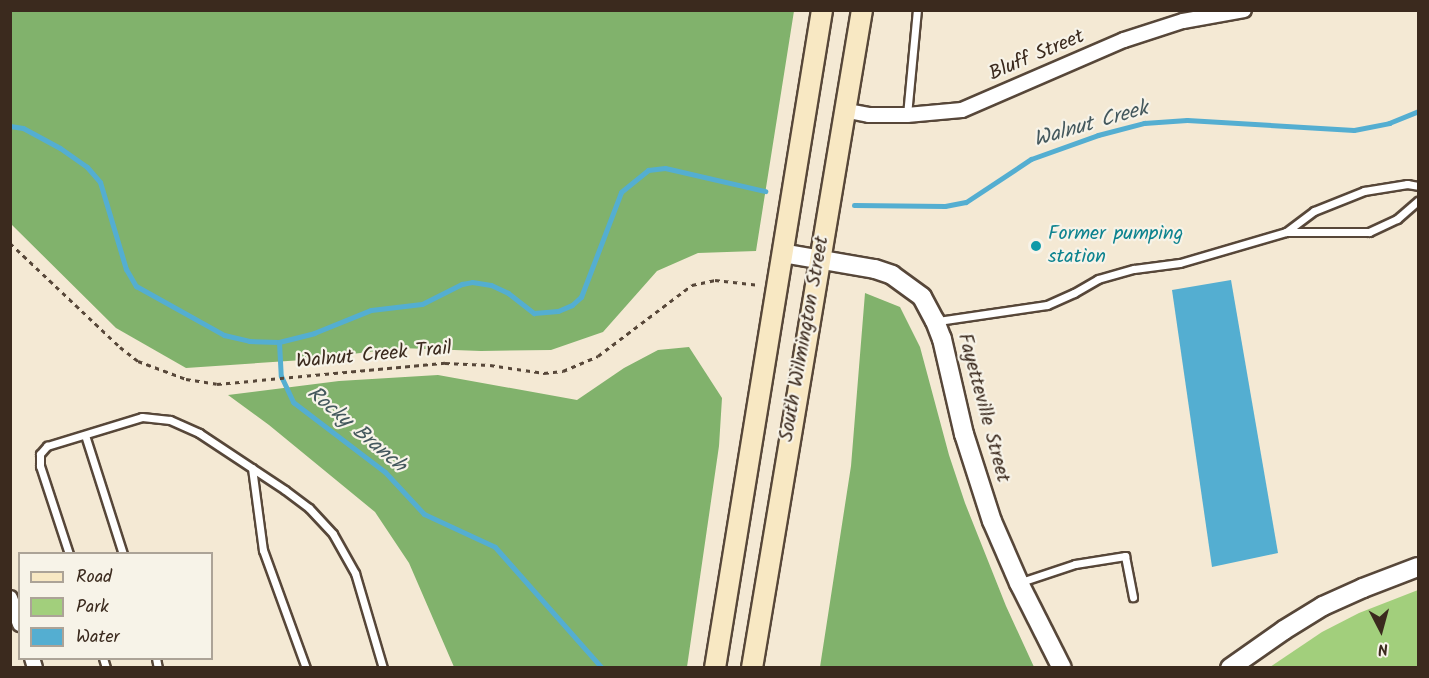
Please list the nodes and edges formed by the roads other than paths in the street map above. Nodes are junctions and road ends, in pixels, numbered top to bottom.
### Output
1 (822, 10) edge
2 (862, 10) edge
3 (917, 10) edge
4 (1244, 10) edge
5 (843, 111) junction
6 (907, 115) junction
7 (1419, 186) edge
8 (1419, 201) edge
9 (1286, 232) junction
10 (782, 253) junction
11 (819, 259) junction
12 (935, 321) junction
13 (85, 435) junction
14 (252, 468) junction
15 (68, 552) edge
16 (122, 552) edge
17 (1419, 567) edge
18 (1019, 583) junction
19 (1133, 597) dead end
20 (10, 598) edge
21 (18, 619) edge
22 (306, 668) edge
23 (383, 668) edge
24 (714, 668) edge
25 (752, 668) edge
26 (1062, 668) edge
27 (1230, 668) edge

1 - 10 main road, South Wilmington Street
2 - 5 main road, South Wilmington Street
3 - 6 lane
4 - 6 street, Bluff Street
5 - 6 street, Bluff Street
5 - 11 main road, South Wilmington Street
7 - 9 lane
8 - 9 lane
9 - 12 lane
10 - 11 street, Fayetteville Street
10 - 24 main road, South Wilmington Street
11 - 12 street, Fayetteville Street
11 - 25 main road, South Wilmington Street
12 - 18 street, Fayetteville Street
13 - 14 lane
13 - 15 lane
13 - 16 lane
14 - 22 lane
14 - 23 lane
17 - 27 street
18 - 19 lane
18 - 26 street, Fayetteville Street
20 - 21 street

